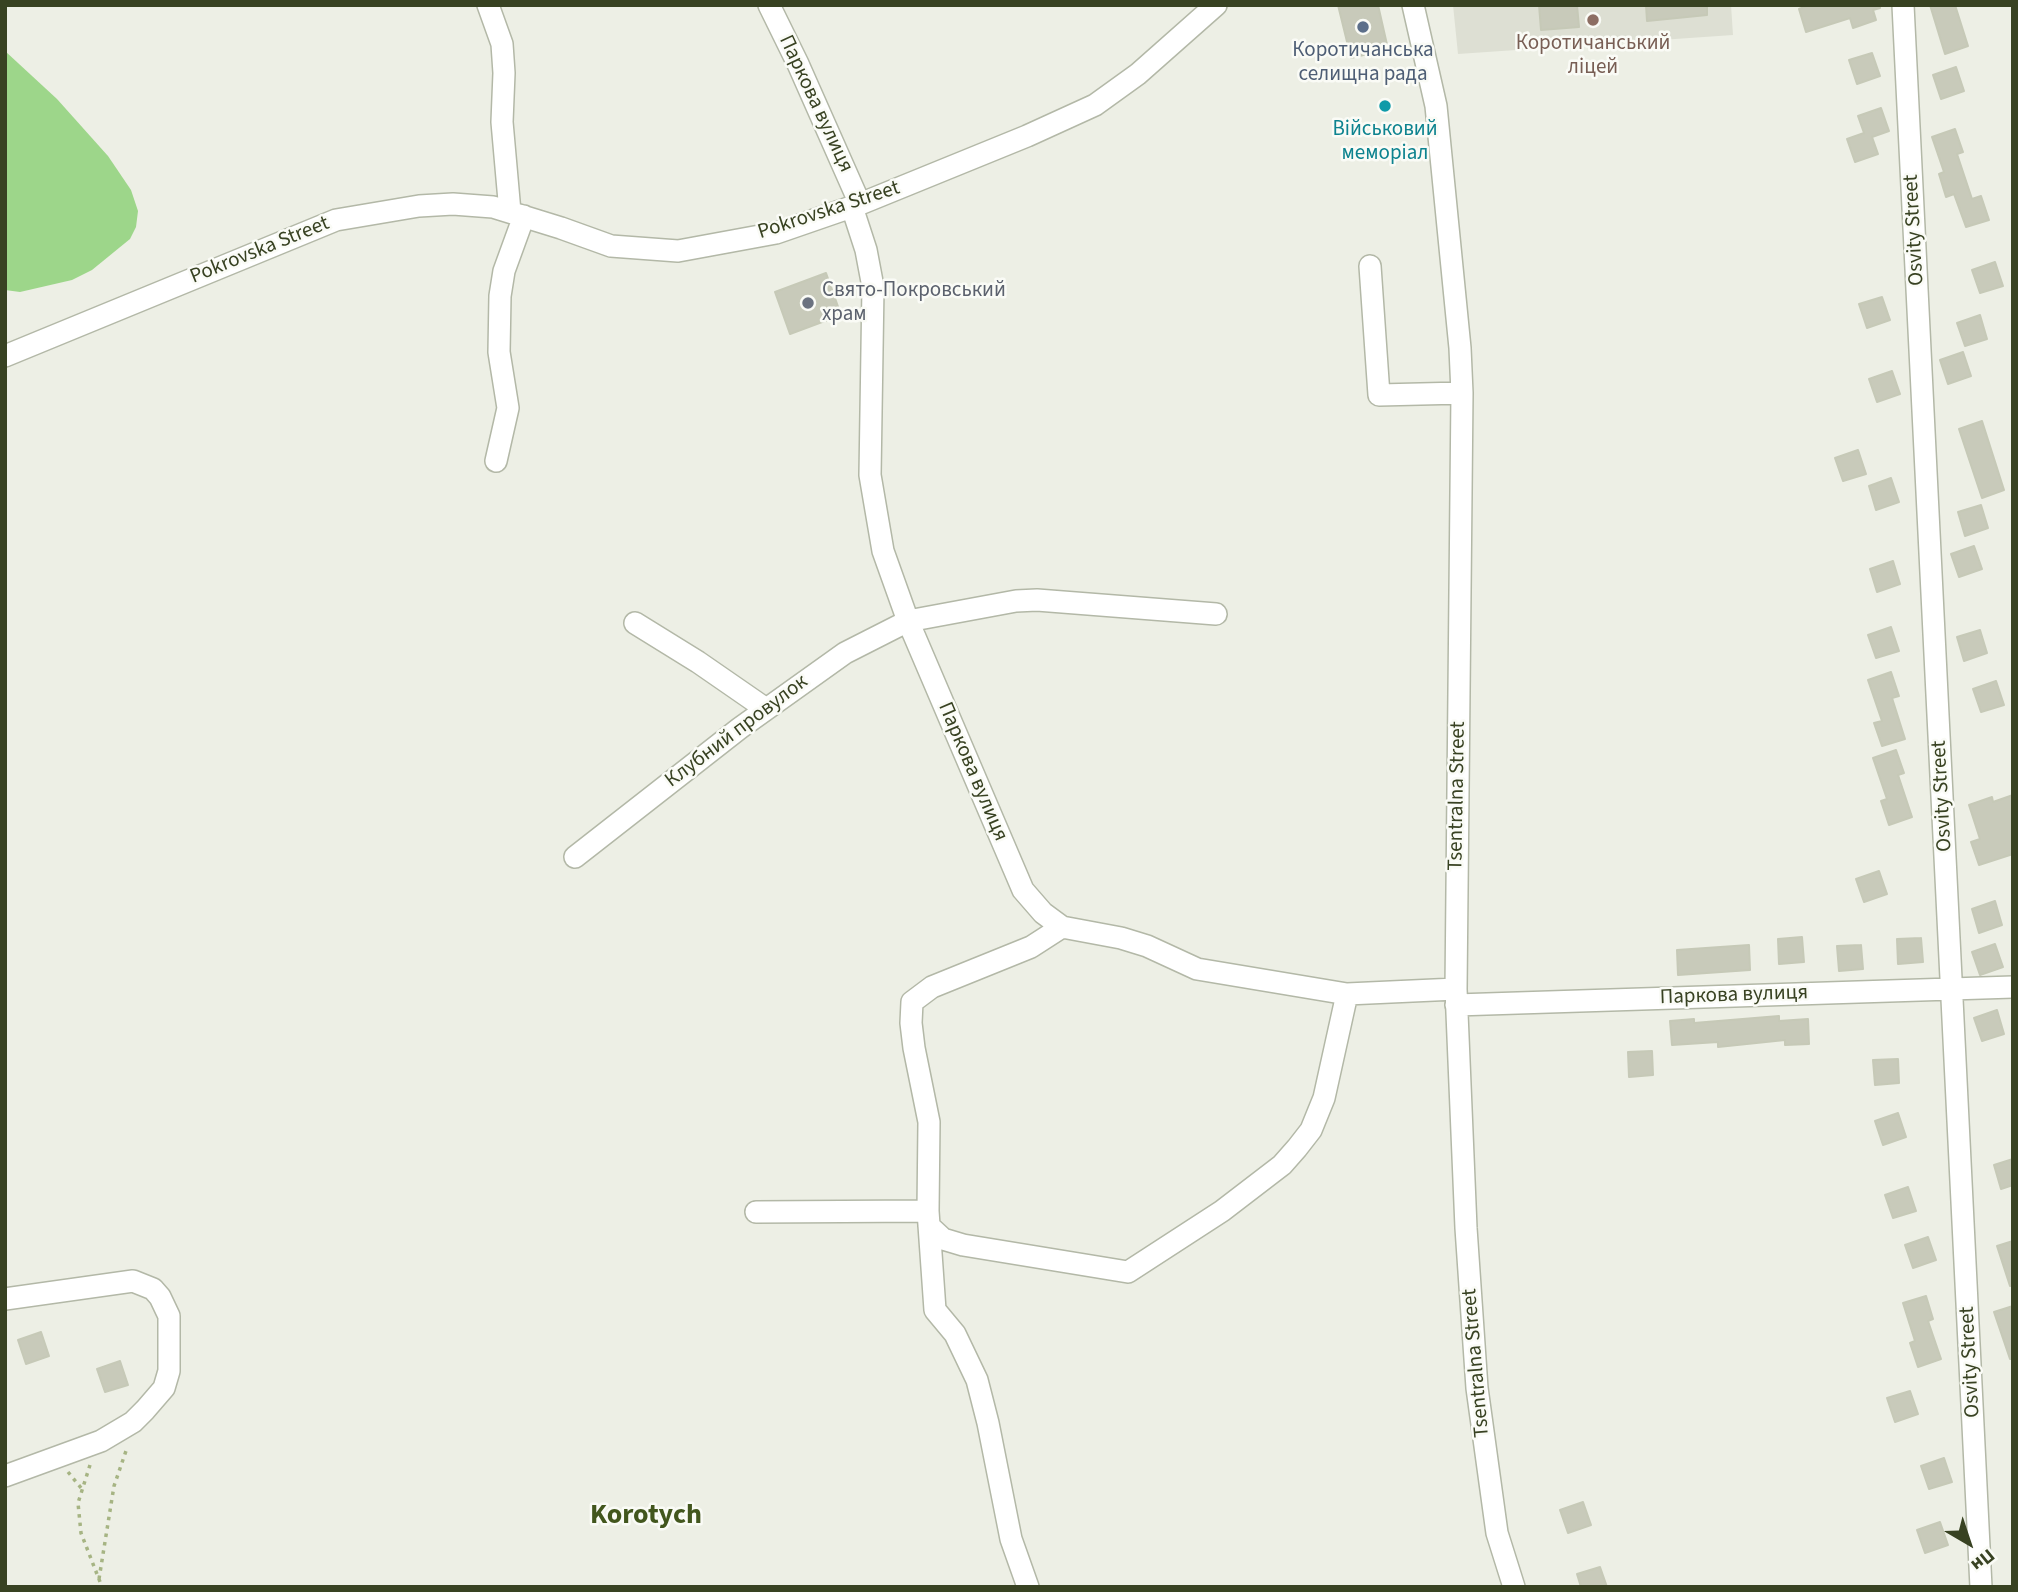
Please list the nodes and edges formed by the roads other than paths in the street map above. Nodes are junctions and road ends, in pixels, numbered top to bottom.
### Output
1 (488, 5) edge
2 (768, 5) edge
3 (1216, 5) edge
4 (1413, 5) edge
5 (1903, 5) edge
6 (856, 205) junction
7 (517, 214) junction
8 (1370, 267) dead end
9 (5, 356) edge
10 (1462, 393) junction
11 (496, 461) dead end
12 (1216, 614) dead end
13 (908, 621) junction
14 (635, 623) dead end
15 (766, 709) junction
16 (575, 857) dead end
17 (1062, 928) junction
18 (2013, 987) edge
19 (1953, 989) junction
20 (1347, 994) junction
21 (1456, 997) junction
22 (756, 1212) dead end
23 (929, 1219) junction
24 (5, 1300) edge
25 (5, 1476) edge
26 (1028, 1587) edge
27 (1514, 1587) edge
28 (1981, 1587) edge

1 - 7 street
2 - 6 street, Паркова вулиця
3 - 6 street, Pokrovska Street
4 - 10 street, Tsentralna Street
5 - 19 street, Osvity Street
6 - 7 street, Pokrovska Street
6 - 13 street, Паркова вулиця
7 - 9 street, Pokrovska Street
7 - 11 street
8 - 10 street
10 - 21 street, Tsentralna Street
12 - 13 street, Клубний провулок
13 - 15 street, Клубний провулок
13 - 17 street, Паркова вулиця
14 - 15 street
15 - 16 street, Клубний провулок
17 - 20 street, Паркова вулиця
17 - 23 street
18 - 19 street, Паркова вулиця
19 - 21 street, Паркова вулиця
19 - 28 street, Osvity Street
20 - 21 street, Паркова вулиця
20 - 23 street
21 - 27 street, Tsentralna Street
22 - 23 street
23 - 26 street
24 - 25 street

